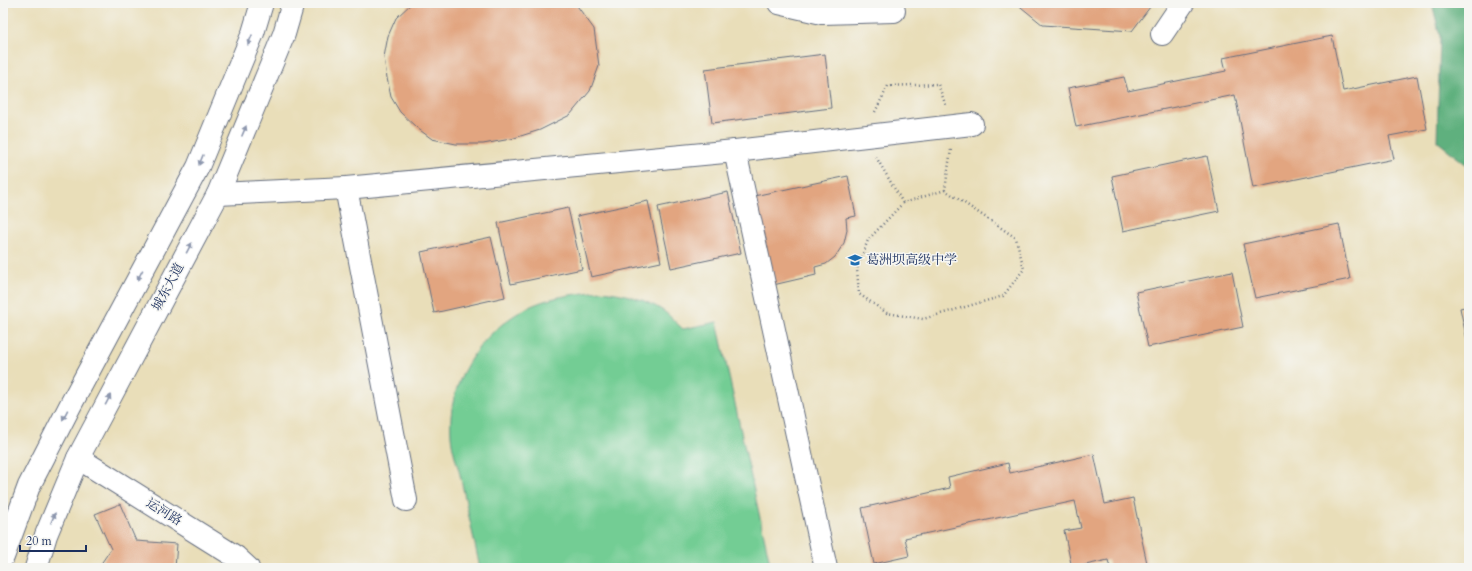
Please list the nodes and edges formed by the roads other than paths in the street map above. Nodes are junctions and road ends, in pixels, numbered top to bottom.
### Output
1 (262, 3) edge
2 (293, 3) edge
3 (779, 3) edge
4 (1183, 3) edge
5 (894, 11) dead end
6 (1162, 34) dead end
7 (963, 125) road end
8 (735, 150) junction
9 (346, 188) junction
10 (218, 194) junction
11 (78, 458) junction
12 (406, 500) dead end
13 (3, 557) edge
14 (36, 568) edge
15 (248, 568) edge
16 (826, 568) edge

1 -> 13 main road
10 -> 2 main road, 城东大道
3 - 5 main road
4 - 6 main road
7 - 8 main road
8 - 9 main road
8 - 16 main road
9 - 10 main road
9 - 12 main road
11 -> 10 main road, 城东大道
14 -> 11 main road, 城东大道
11 - 15 main road, 运河路

